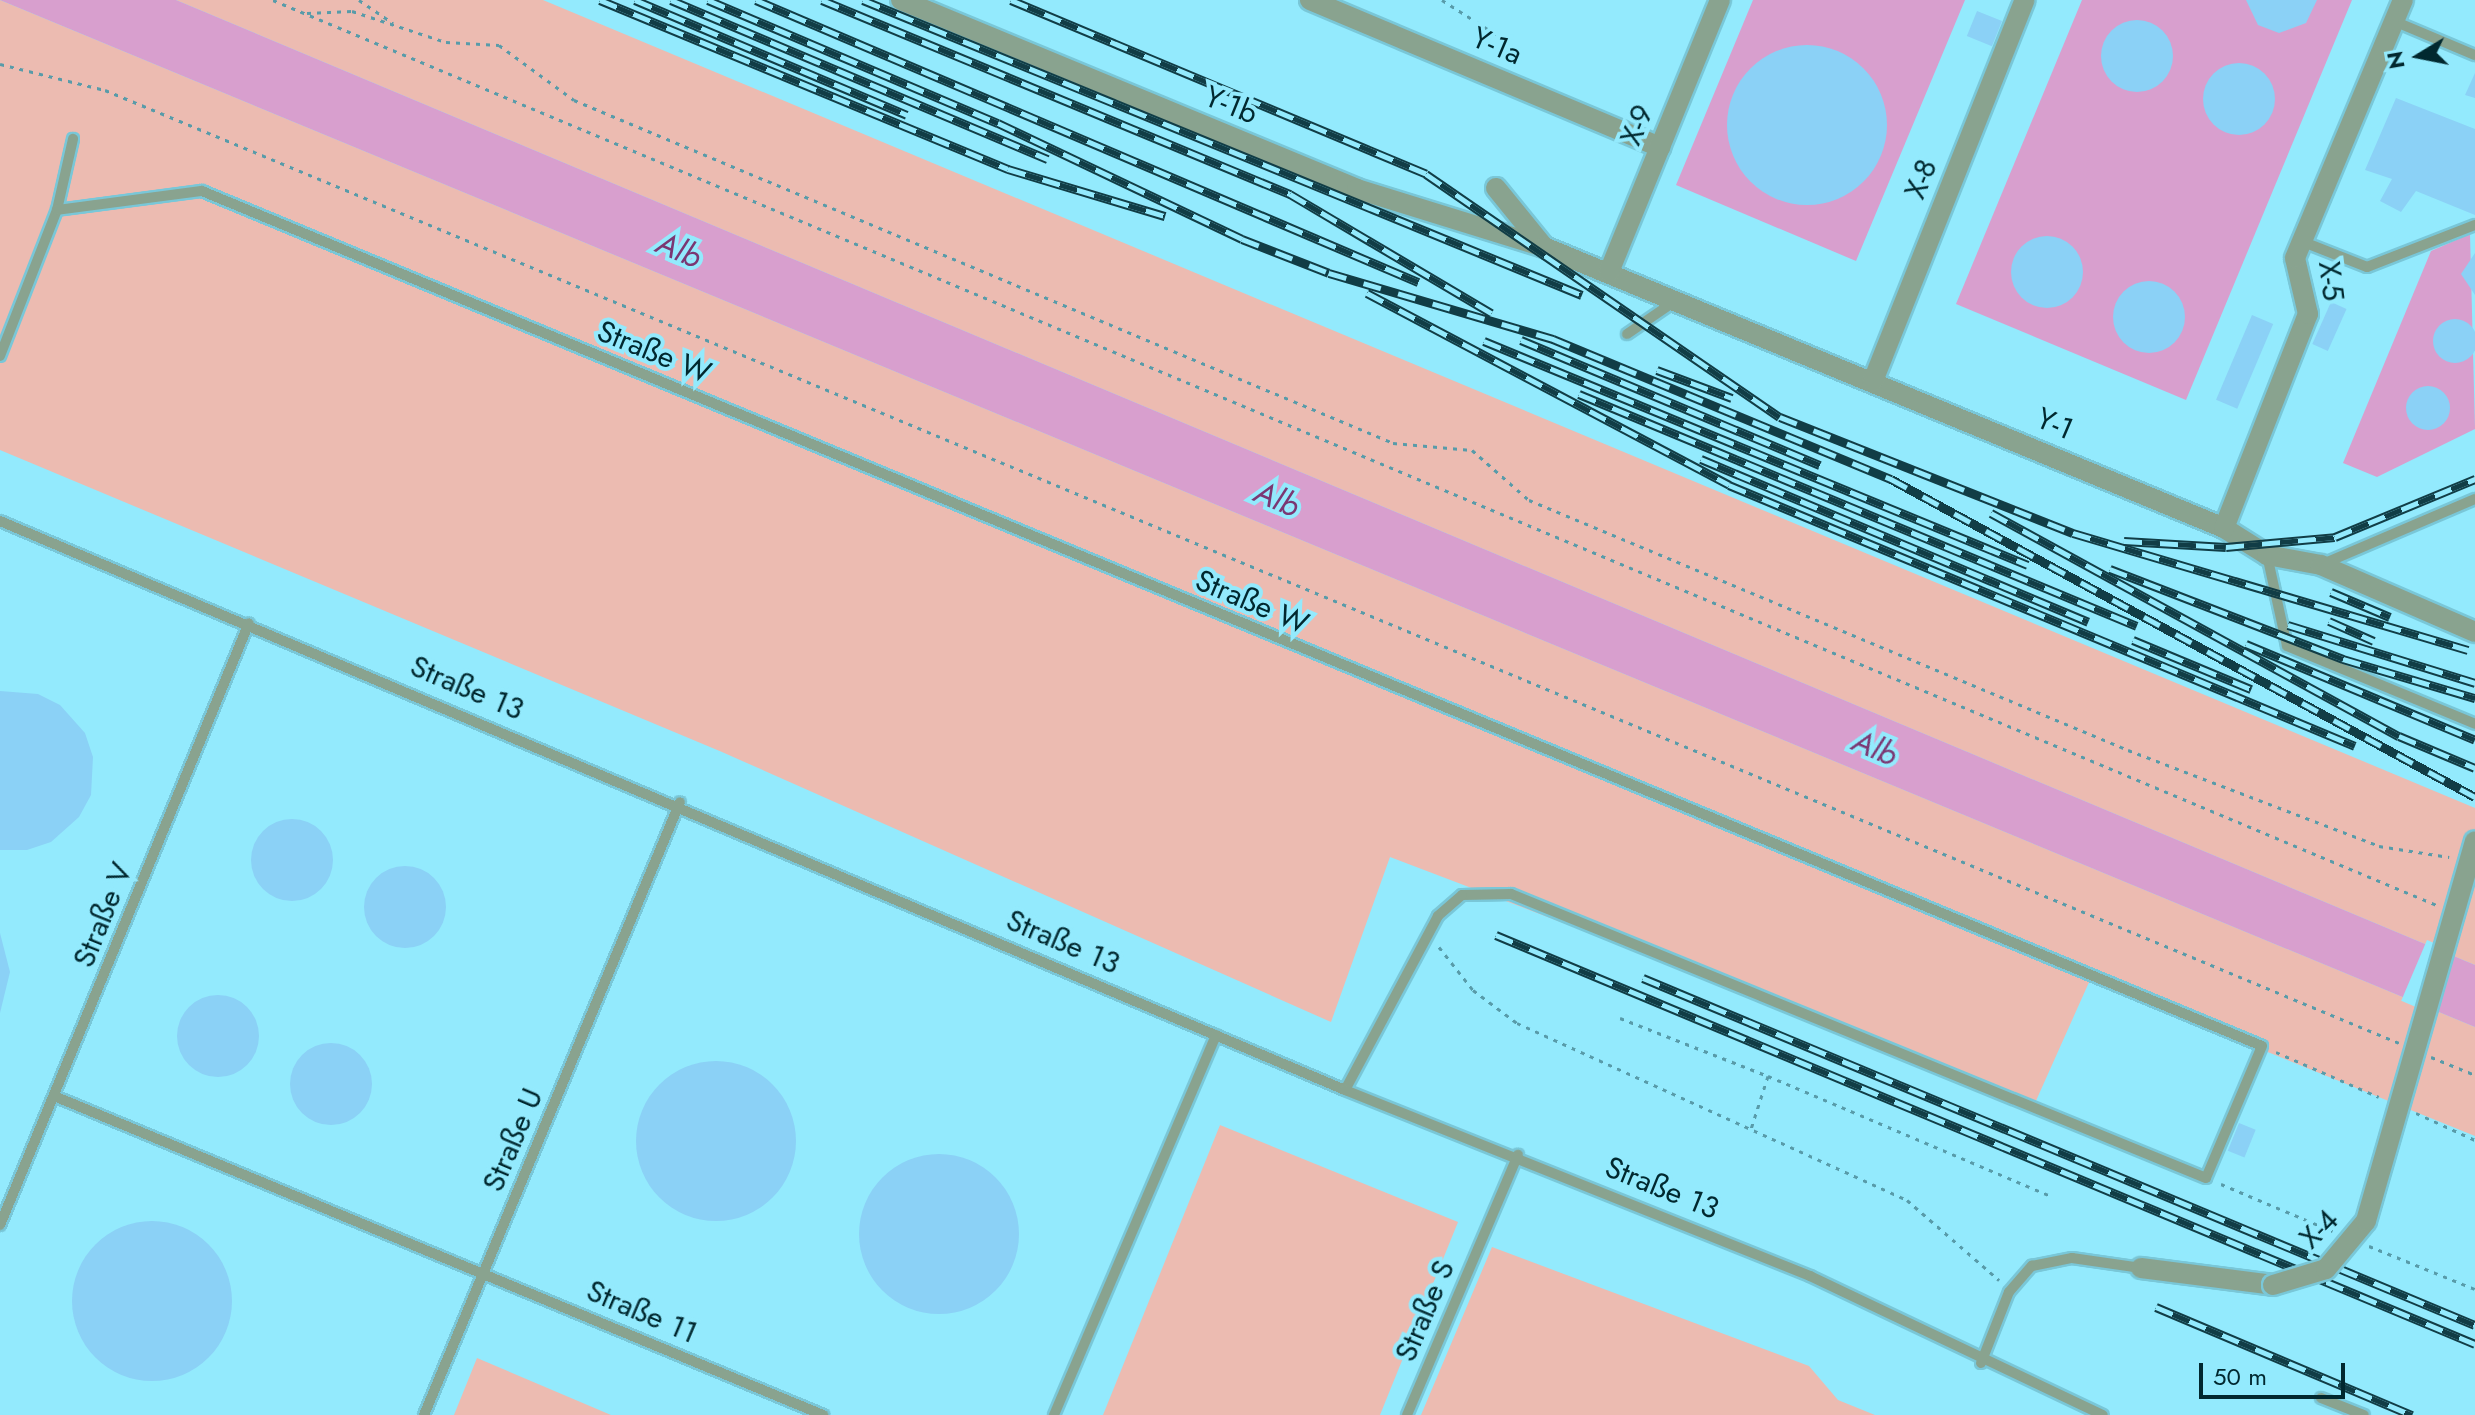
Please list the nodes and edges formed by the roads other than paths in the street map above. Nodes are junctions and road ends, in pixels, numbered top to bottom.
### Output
1 (901, 0) edge
2 (1310, 0) edge
3 (1720, 0) edge
4 (2025, 0) edge
5 (2403, 0) edge
6 (2394, 21) junction
7 (2475, 55) edge
8 (73, 139) dead end
9 (1660, 147) junction
10 (1496, 188) dead end
11 (57, 210) junction
12 (2475, 225) edge
13 (2301, 241) junction
14 (1544, 247) junction
15 (1609, 272) junction
16 (1676, 300) junction
17 (1627, 334) dead end
18 (0, 356) edge
19 (1873, 381) junction
20 (2475, 499) edge
21 (0, 521) edge
22 (2224, 528) junction
23 (2267, 555) junction
24 (2321, 565) junction
25 (249, 623) junction
26 (2475, 632) edge
27 (2475, 724) edge
28 (680, 802) junction
29 (2475, 841) edge
30 (1216, 1035) junction
31 (1345, 1090) junction
32 (54, 1096) junction
33 (1518, 1155) junction
34 (0, 1225) edge
35 (2141, 1268) joint
36 (485, 1271) junction
37 (1981, 1363) junction
38 (2321, 1398) dead end
39 (424, 1415) edge
40 (823, 1415) edge
41 (1054, 1415) edge
42 (1407, 1415) edge
43 (2103, 1415) edge
44 (2364, 1415) edge

1 - 14 street, Y-1b
2 - 9 street, Y-1a
3 - 9 street, X-9
4 - 19 street, X-8
5 - 6 street, X-5
6 - 7 lane
6 - 13 street, X-5
8 - 11 lane
9 - 15 street, X-9
10 - 14 street, Y-1b
11 - 18 lane
11 - 31 lane, Straße W
12 - 13 lane
13 - 22 street, X-5
14 - 15 street, Y-1b
15 - 16 street, Y-1
16 - 17 lane
16 - 19 street, Y-1
19 - 22 street, Y-1
20 - 24 lane
21 - 25 lane, Straße 13
22 - 23 street, Y-1
23 - 24 street, Y-1
23 - 27 lane
24 - 26 street, Y-1
25 - 28 lane, Straße 13
25 - 32 lane, Straße V
28 - 30 lane, Straße 13
28 - 36 lane, Straße U
29 - 35 street, X-4, bridge
30 - 31 lane, Straße 13
30 - 41 lane
31 - 33 lane, Straße 13
32 - 34 lane, Straße V
32 - 36 lane, Straße 11
33 - 37 lane, Straße 13
33 - 42 lane, Straße S
35 - 37 lane, X-4
36 - 39 lane, Straße U
36 - 40 lane, Straße 11
37 - 43 lane, Straße 13
38 - 44 lane

